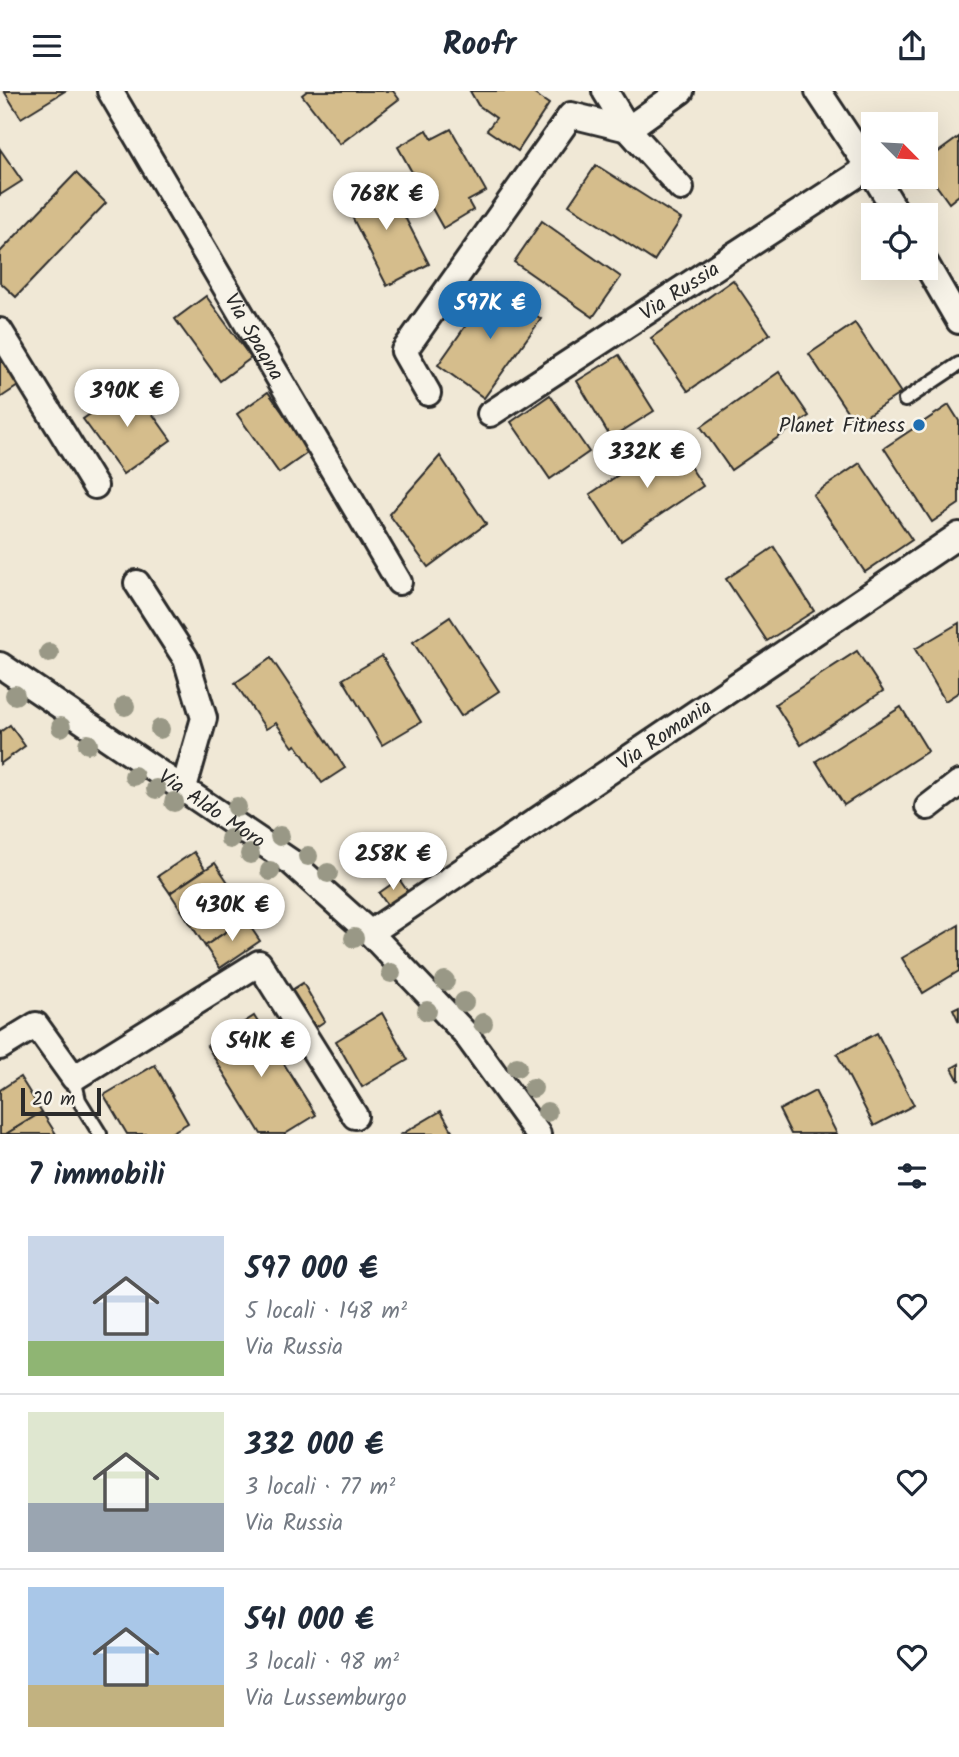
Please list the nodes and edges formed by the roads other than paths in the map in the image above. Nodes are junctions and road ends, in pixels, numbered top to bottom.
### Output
1 (110, 91) edge
2 (605, 91) edge
3 (681, 91) edge
4 (818, 91) edge
5 (628, 129) junction
6 (861, 154) edge
7 (861, 180) edge
8 (681, 188) dead end
9 (935, 280) edge
10 (959, 321) edge
11 (0, 331) edge
12 (959, 364) edge
13 (428, 393) dead end
14 (905, 400) dead end
15 (490, 414) dead end
16 (95, 486) dead end
17 (959, 535) edge
18 (399, 582) dead end
19 (137, 583) dead end
20 (0, 665) edge
21 (959, 782) edge
22 (183, 791) junction
23 (928, 807) dead end
24 (370, 933) junction
25 (0, 1047) edge
26 (74, 1078) junction
27 (355, 1116) dead end
28 (100, 1134) edge
29 (538, 1134) edge

1 - 18 street, Via Spagna
2 - 5 street
3 - 5 street
4 - 6 street
5 - 8 street
5 - 13 street
7 - 15 street, Via Russia
9 - 10 street
11 - 16 street
12 - 14 lane
17 - 24 street, Via Romania
19 - 22 street
20 - 22 street, Via Aldo Moro
21 - 23 street
22 - 24 street, Via Aldo Moro
24 - 29 street, Via Aldo Moro
25 - 26 street
26 - 27 street
26 - 28 lane

